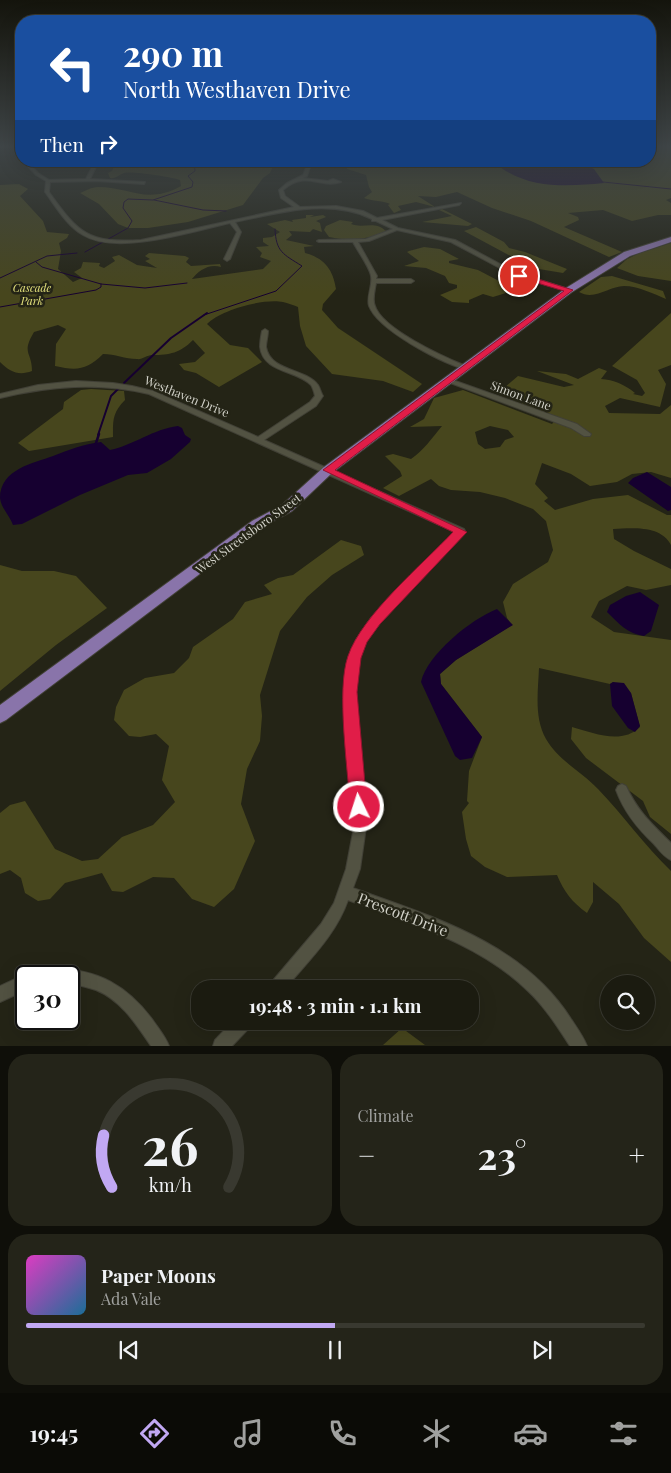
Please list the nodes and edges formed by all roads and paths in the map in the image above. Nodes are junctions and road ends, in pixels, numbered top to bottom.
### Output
1 (49, 195) edge
2 (284, 195) edge
3 (459, 204) dead end
4 (298, 208) junction
5 (374, 220) junction
6 (232, 222) junction
7 (397, 229) junction
8 (671, 239) edge
9 (319, 241) dead end
10 (356, 241) junction
11 (227, 259) dead end
12 (374, 281) junction
13 (411, 281) dead end
14 (569, 290) junction
15 (265, 331) dead end
16 (464, 368) junction
17 (447, 380) junction
18 (0, 396) edge
19 (587, 434) dead end
20 (260, 439) junction
21 (328, 470) junction
22 (461, 532) joint
23 (0, 715) edge
24 (622, 790) dead end
25 (671, 852) edge
26 (345, 892) junction
27 (80, 979) edge
28 (283, 980) edge
29 (15, 987) edge
30 (0, 994) edge
31 (236, 1030) edge
32 (161, 1046) edge
33 (221, 1046) edge
34 (579, 1046) edge

1 - 6 street
2 - 4 street
3 - 5 street
4 - 5 street
4 - 6 street
5 - 7 street
6 - 11 street
7 - 10 street
7 - 14 street
8 - 14 main road, West Streetsboro Street
9 - 10 street
10 - 12 street
12 - 13 street
12 - 16 street
14 - 16 main road, West Streetsboro Street
15 - 20 street
16 - 17 main road, West Streetsboro Street
17 - 19 street, Simon Lane
17 - 21 main road, West Streetsboro Street
18 - 20 street, Westhaven Drive
20 - 21 street, Westhaven Drive
21 - 22 street, Westhaven Drive
21 - 23 main road, West Streetsboro Street
22 - 26 street, Prescott Drive
24 - 25 street
26 - 28 street
26 - 34 street, Prescott Drive
27 - 32 street
29 - 30 street
31 - 33 street

